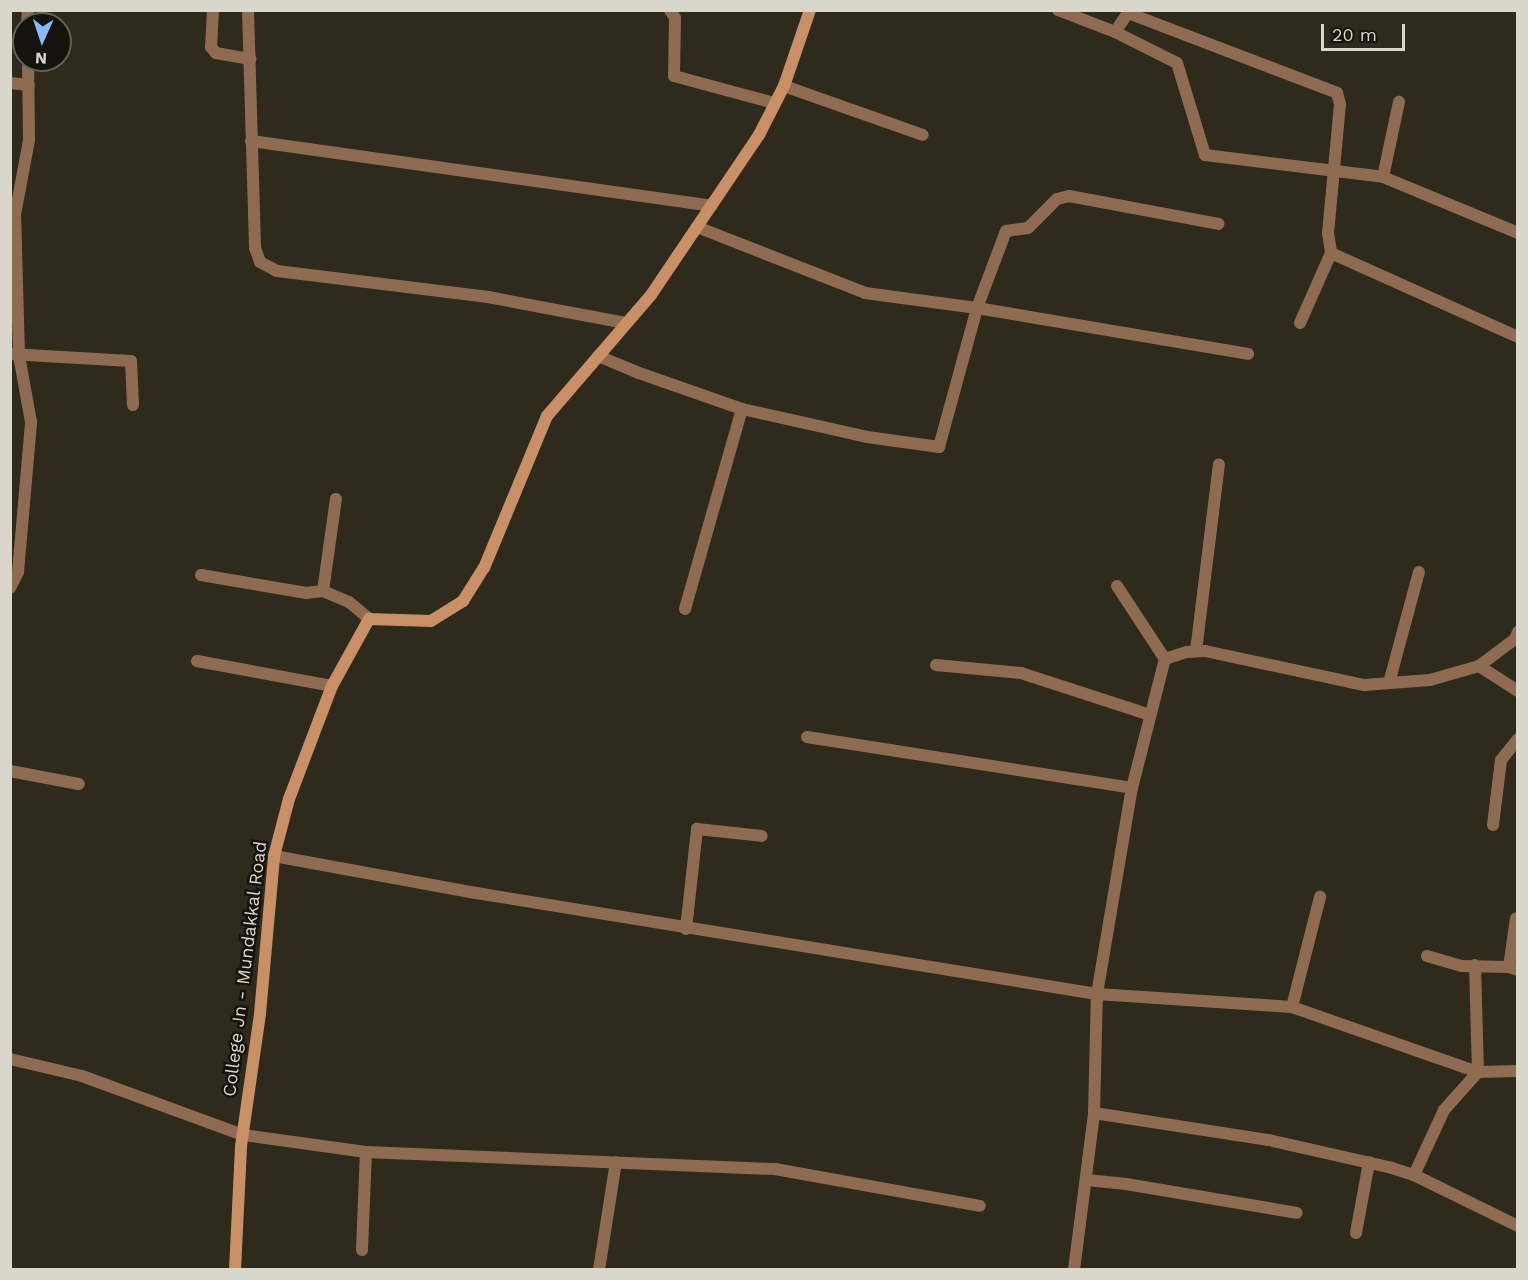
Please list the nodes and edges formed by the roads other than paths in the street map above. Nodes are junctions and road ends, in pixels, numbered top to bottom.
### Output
1 (213, 10) edge
2 (248, 10) edge
3 (670, 10) edge
4 (810, 10) edge
5 (1058, 10) edge
6 (1128, 12) edge
7 (1115, 33) junction
8 (250, 59) junction
9 (28, 72) edge
10 (10, 83) edge
11 (29, 85) junction
12 (784, 86) junction
13 (1399, 102) dead end
14 (774, 103) junction
15 (923, 135) dead end
16 (251, 141) junction
17 (1332, 170) junction
18 (1383, 177) junction
19 (711, 206) junction
20 (1218, 224) dead end
21 (697, 227) junction
22 (1517, 232) edge
23 (1331, 253) junction
24 (977, 308) junction
25 (626, 322) junction
26 (1300, 323) dead end
27 (1518, 337) edge
28 (1248, 354) dead end
29 (15, 355) edge
30 (598, 356) junction
31 (132, 405) dead end
32 (742, 409) junction
33 (1220, 464) dead end
34 (336, 499) dead end
35 (1419, 572) dead end
36 (201, 575) dead end
37 (1117, 586) dead end
38 (10, 588) edge
39 (323, 591) junction
40 (685, 609) dead end
41 (369, 619) junction
42 (1518, 632) edge
43 (1196, 651) junction
44 (1165, 659) junction
45 (197, 661) dead end
46 (936, 665) dead end
47 (1479, 666) junction
48 (1389, 683) junction
49 (332, 686) junction
50 (1518, 691) edge
51 (1150, 715) junction
52 (807, 737) dead end
53 (1518, 739) edge
54 (10, 771) edge
55 (79, 784) dead end
56 (1132, 788) junction
57 (1493, 825) dead end
58 (762, 836) dead end
59 (274, 856) junction
60 (1320, 897) dead end
61 (1516, 918) edge
62 (686, 928) junction
63 (1427, 956) dead end
64 (1475, 965) junction
65 (1513, 968) edge
66 (1097, 994) junction
67 (1292, 1006) junction
68 (10, 1059) edge
69 (1518, 1071) edge
70 (1478, 1072) junction
71 (1094, 1113) junction
72 (243, 1135) junction
73 (366, 1152) junction
74 (616, 1162) junction
75 (1369, 1162) junction
76 (1413, 1175) junction
77 (1087, 1180) junction
78 (980, 1206) dead end
79 (1297, 1213) dead end
80 (1518, 1226) edge
81 (1356, 1233) dead end
82 (362, 1250) dead end
83 (235, 1269) edge
84 (598, 1269) edge
85 (1074, 1269) edge

1 - 8 street
2 - 8 street
3 - 14 street
4 - 12 street
5 - 7 street
6 - 7 street
6 - 17 street
7 - 17 street
8 - 16 street
9 - 11 street
10 - 11 street
11 - 29 street
12 - 14 street
12 - 15 street
13 - 18 street
14 - 19 street
16 - 19 street
16 - 25 street
17 - 18 street
17 - 23 street
18 - 22 street
19 - 21 street
20 - 24 street
21 - 24 street
21 - 25 street
23 - 26 street
23 - 27 street
24 - 28 street
24 - 32 street
25 - 30 street
29 - 31 street
29 - 38 street
30 - 32 street
30 - 41 street
32 - 40 street
33 - 43 street
34 - 39 street
35 - 48 street
36 - 39 street
37 - 44 street
39 - 41 street
41 - 49 street, College Jn - Mundakkal Road
42 - 47 street
43 - 44 street
43 - 48 street
44 - 51 street
45 - 49 street
46 - 51 street
47 - 48 street
47 - 50 street
49 - 59 street, College Jn - Mundakkal Road
51 - 56 street
52 - 56 street
53 - 57 street
54 - 55 street
56 - 66 street
58 - 62 street
59 - 62 street
59 - 72 street, College Jn - Mundakkal Road
60 - 67 street
61 - 65 street
62 - 66 street
63 - 64 street
64 - 65 street
64 - 70 street
66 - 67 street
66 - 71 street
67 - 70 street
68 - 72 street
69 - 70 street
70 - 76 street
71 - 75 street
71 - 77 street
72 - 73 street
72 - 83 street, College Jn - Mundakkal Road
73 - 74 street
73 - 82 street
74 - 78 street
74 - 84 street
75 - 76 street
75 - 81 street
76 - 80 street
77 - 79 street
77 - 85 street

